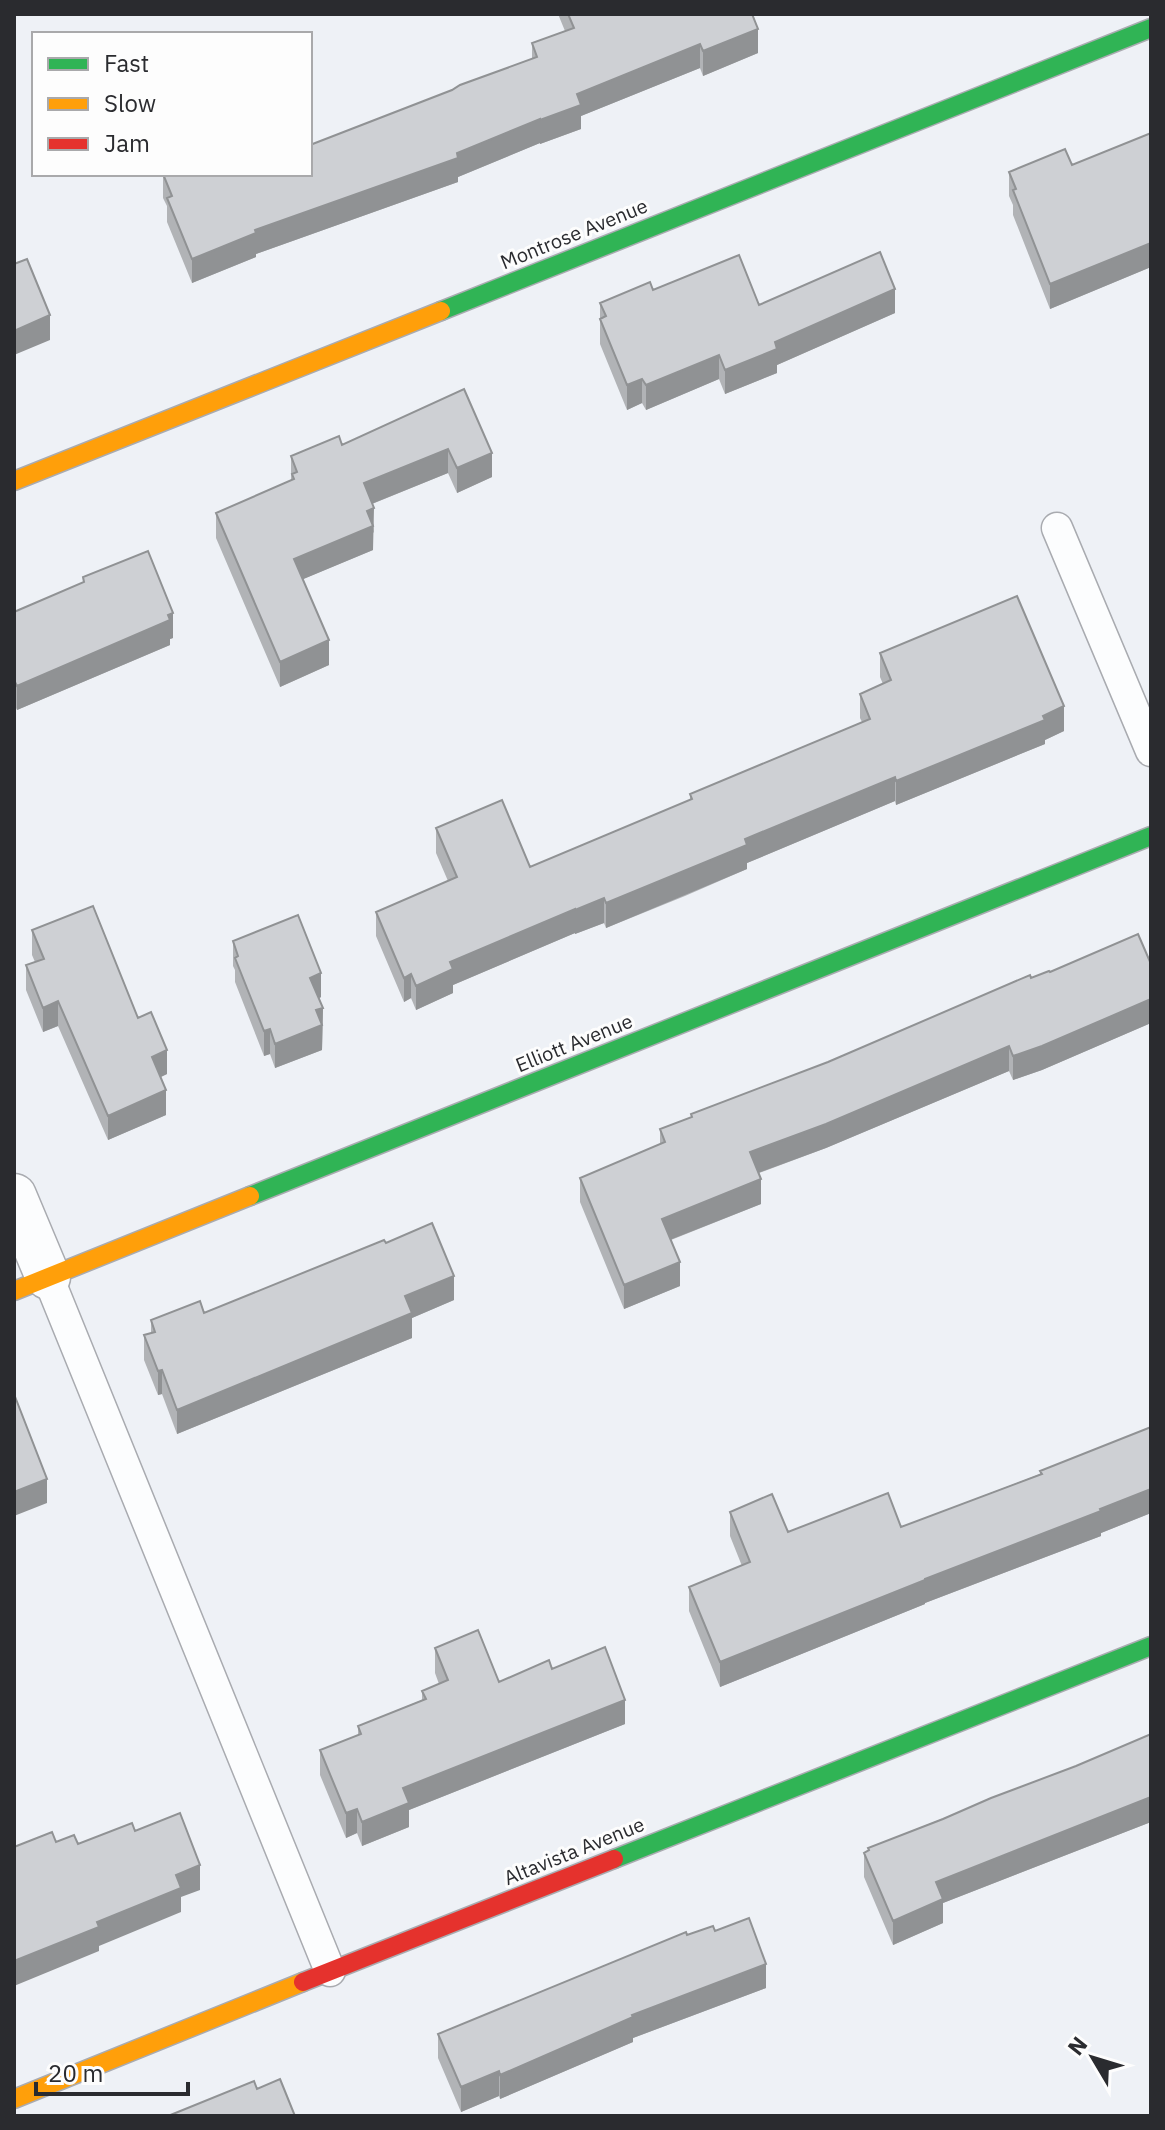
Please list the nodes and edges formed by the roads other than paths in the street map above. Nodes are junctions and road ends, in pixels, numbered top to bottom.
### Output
1 (1151, 28) edge
2 (14, 481) edge
3 (1057, 528) dead end
4 (1151, 751) edge
5 (1151, 836) edge
6 (14, 1196) edge
7 (31, 1284) edge
8 (1151, 1646) edge
9 (330, 1971) junction
10 (14, 2099) edge

1 - 2 street, Montrose Avenue
3 - 4 lane
5 - 7 street, Elliott Avenue
6 - 7 street
7 - 9 lane
8 - 9 street, Altavista Avenue
9 - 10 street, Altavista Avenue

